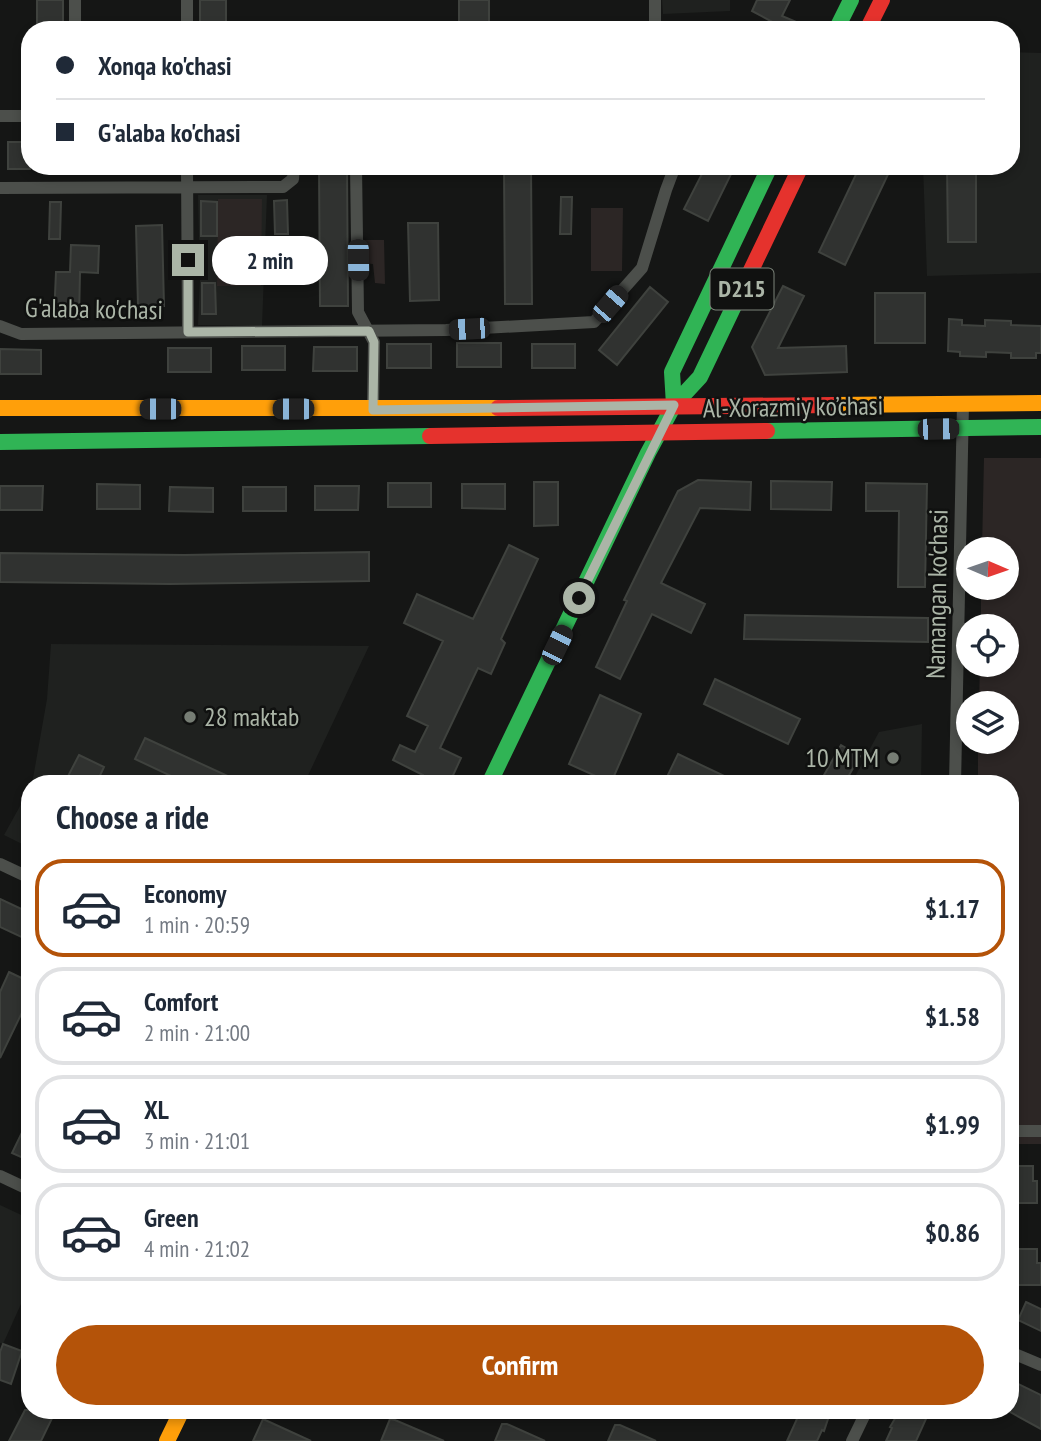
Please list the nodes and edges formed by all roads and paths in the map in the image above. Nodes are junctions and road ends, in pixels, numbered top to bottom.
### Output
1 (75, 0) edge
2 (187, 0) edge
3 (655, 0) edge
4 (851, 0) edge
5 (882, 0) edge
6 (75, 21) edge
7 (187, 21) edge
8 (654, 21) edge
9 (840, 21) edge
10 (872, 21) edge
11 (0, 116) edge
12 (21, 116) edge
13 (187, 175) edge
14 (293, 175) edge
15 (356, 175) edge
16 (672, 175) edge
17 (766, 175) edge
18 (798, 175) edge
19 (187, 187) junction
20 (0, 188) edge
21 (0, 326) edge
22 (369, 331) junction
23 (188, 332) junction
24 (1041, 403) edge
25 (963, 404) junction
26 (674, 405) junction
27 (0, 408) edge
28 (373, 410) junction
29 (1041, 427) edge
30 (964, 429) junction
31 (659, 433) junction
32 (0, 442) edge
33 (493, 775) edge
34 (955, 775) edge
35 (0, 864) edge
36 (21, 874) edge
37 (1019, 1130) edge
38 (1041, 1131) edge
39 (0, 1175) edge
40 (21, 1186) edge
41 (1019, 1356) edge
42 (1041, 1366) edge
43 (178, 1419) edge
44 (863, 1419) edge
45 (167, 1441) edge
46 (852, 1441) edge

1 - 6 street
2 - 7 street
3 - 8 street
4 - 9 main road
5 - 10 main road
11 - 12 street
13 - 19 street, G'alaba ko'chasi
14 - 19 street
15 - 22 street
16 - 22 street, G'alaba ko'chasi
17 - 26 main road, D215
18 - 26 main road, D215
19 - 20 street
19 - 23 street, G'alaba ko'chasi
21 - 23 street, G'alaba ko'chasi
22 - 23 street, G'alaba ko'chasi
22 - 28 street
24 - 25 main road, Al-Xorazmiy ko’chasi
25 - 26 main road, Al-Xorazmiy ko’chasi
25 - 30 street, Namangan ko'chasi
26 - 28 main road, Al-Xorazmiy ko’chasi
26 - 31 main road
27 - 28 main road, Al-Xorazmiy ko’chasi
29 - 30 main road, Al-Xorazmiy ko’chasi
30 - 31 main road, Al-Xorazmiy ko’chasi
30 - 34 street, Namangan ko'chasi
31 - 32 main road, Al-Xorazmiy ko’chasi
31 - 33 main road
35 - 36 street
37 - 38 street
39 - 40 street
41 - 42 street
43 - 45 main road
44 - 46 street

